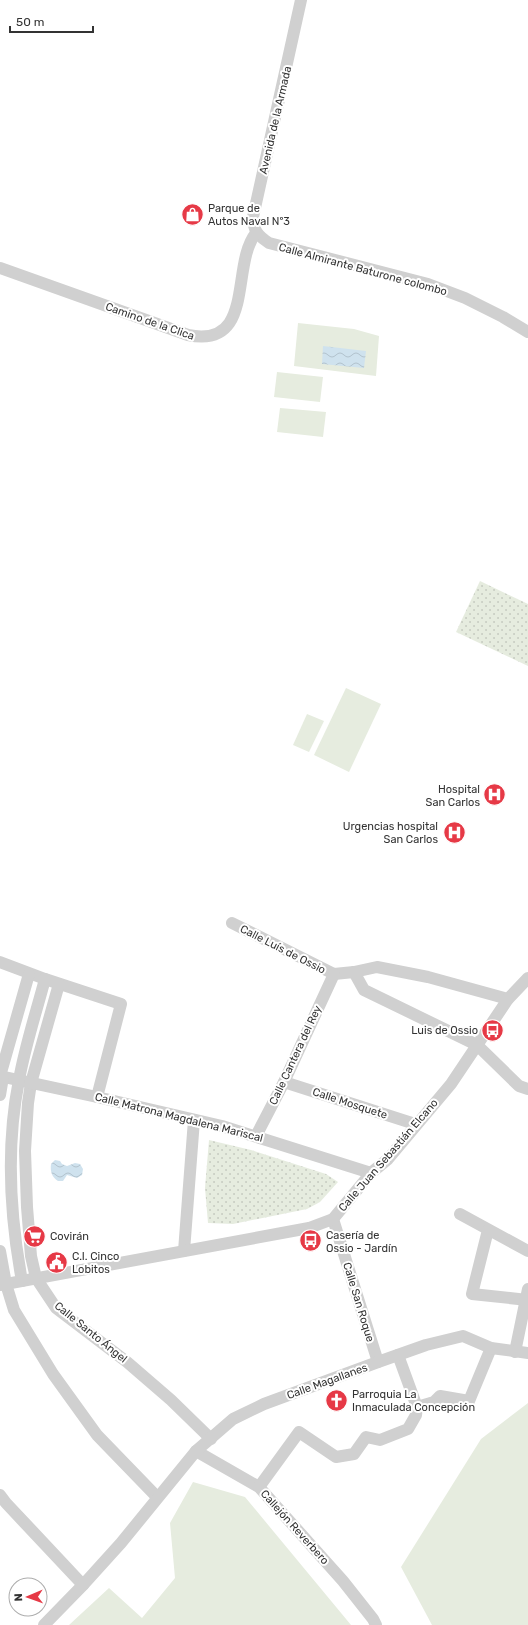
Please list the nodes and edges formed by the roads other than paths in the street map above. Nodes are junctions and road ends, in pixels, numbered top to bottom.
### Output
1 (301, 0) edge
2 (259, 236) junction
3 (0, 268) edge
4 (528, 332) edge
5 (232, 923) dead end
6 (0, 962) edge
7 (354, 972) junction
8 (29, 974) junction
9 (334, 974) junction
10 (528, 978) edge
11 (45, 980) junction
12 (59, 984) junction
13 (508, 1000) junction
14 (477, 1045) junction
15 (1, 1077) edge
16 (19, 1080) junction
17 (284, 1082) junction
18 (31, 1083) junction
19 (528, 1089) edge
20 (0, 1096) edge
21 (97, 1096) junction
22 (194, 1120) junction
23 (415, 1124) junction
24 (256, 1136) junction
25 (371, 1173) junction
26 (460, 1214) dead end
27 (333, 1219) junction
28 (488, 1230) junction
29 (0, 1251) edge
30 (184, 1251) junction
31 (528, 1251) edge
32 (36, 1278) junction
33 (22, 1281) junction
34 (3, 1284) edge
35 (527, 1296) edge
36 (492, 1348) junction
37 (515, 1352) junction
38 (528, 1353) edge
39 (398, 1355) junction
40 (378, 1362) junction
41 (417, 1407) junction
42 (211, 1439) junction
43 (196, 1451) junction
44 (259, 1487) junction
45 (0, 1495) edge
46 (157, 1497) junction
47 (83, 1586) junction
48 (44, 1625) edge
49 (376, 1625) edge

1 - 2 street, Avenida de la Armada
2 - 3 street, Camino de la Clica
2 - 4 street, Calle Almirante Baturone colombo
5 - 9 street, Calle Luís de Ossio
6 - 8 street
7 - 9 street
7 - 13 street
7 - 14 street
8 - 11 street
8 - 15 street
9 - 17 street, Calle Cantera del Rey
10 - 13 street, Calle Juan Sebastián Elcano
11 - 12 street
11 - 16 street
12 - 18 street, Calle Santo Ángel
12 - 21 street
13 - 14 street, Calle Juan Sebastián Elcano
14 - 19 street
14 - 23 street, Calle Juan Sebastián Elcano
15 - 16 street, Calle Matrona Magdalena Mariscal
15 - 20 street
16 - 18 street, Calle Matrona Magdalena Mariscal
16 - 33 street
17 - 23 street, Calle Mosquete
17 - 24 street, Calle Cantera del Rey
18 - 21 street, Calle Matrona Magdalena Mariscal
18 - 32 street, Calle Santo Ángel
21 - 22 street, Calle Matrona Magdalena Mariscal
22 - 24 street, Calle Matrona Magdalena Mariscal
22 - 30 street
23 - 25 street, Calle Juan Sebastián Elcano
24 - 25 street, Calle Matrona Magdalena Mariscal
25 - 27 street, Calle Juan Sebastián Elcano
26 - 28 street
27 - 30 street, Calle Juan Sebastián Elcano
27 - 40 street, Calle San Roque
28 - 31 street
28 - 35 street
29 - 34 street
30 - 32 street, Calle Juan Sebastián Elcano
32 - 33 street, Calle Juan Sebastián Elcano
32 - 42 street, Calle Santo Ángel
33 - 34 street, Calle Juan Sebastián Elcano
34 - 46 street
35 - 37 street
36 - 37 street, Calle Magallanes
36 - 39 street, Calle Magallanes
36 - 41 street
37 - 38 street, Calle Magallanes
39 - 40 street, Calle Magallanes
39 - 41 street
40 - 42 street, Calle Magallanes
41 - 44 street
42 - 43 street, Calle Magallanes
43 - 44 street, Callejón Reverbero
43 - 46 street, Calle Magallanes
44 - 49 street, Callejón Reverbero
45 - 47 street
46 - 47 street, Calle Magallanes
47 - 48 street, Calle Magallanes

